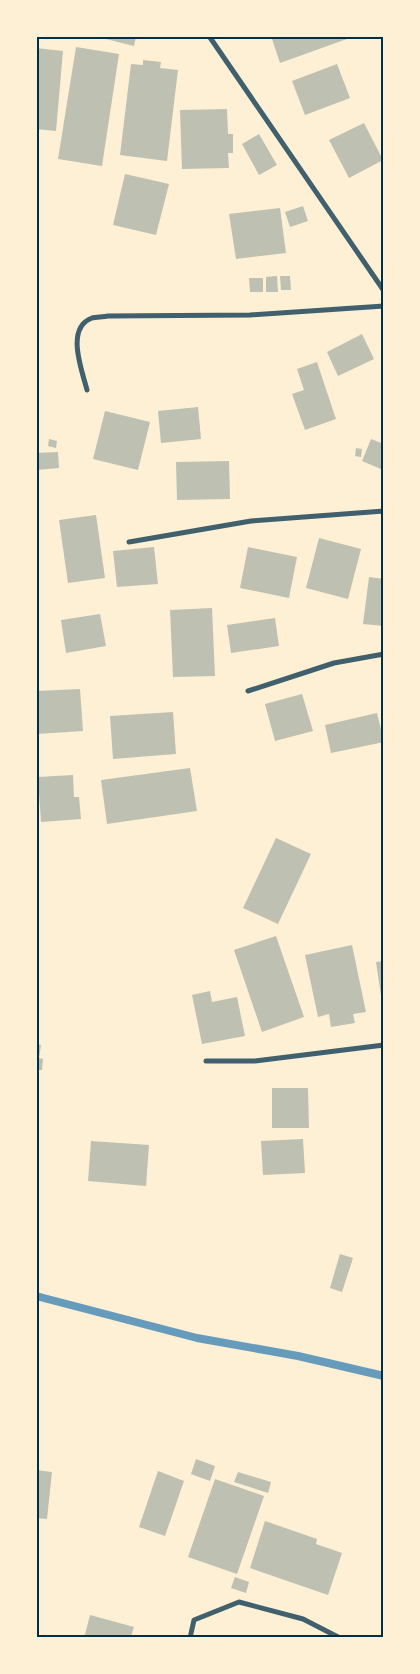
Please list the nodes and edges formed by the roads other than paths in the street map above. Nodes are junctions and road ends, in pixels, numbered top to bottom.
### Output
1 (209, 36) edge
2 (384, 291) edge
3 (384, 306) edge
4 (87, 390) dead end
5 (384, 511) edge
6 (128, 542) dead end
7 (384, 654) edge
8 (248, 691) dead end
9 (384, 1045) edge
10 (206, 1061) dead end
11 (190, 1638) edge
12 (340, 1638) edge

1 - 2 street
3 - 4 street
5 - 6 street
7 - 8 street
9 - 10 street
11 - 12 street

